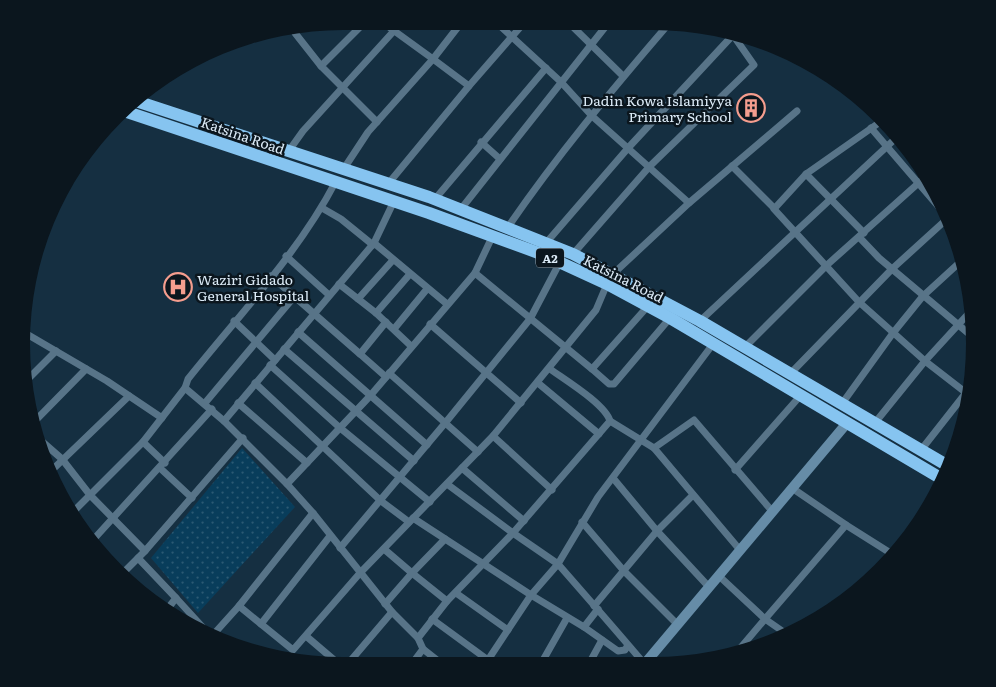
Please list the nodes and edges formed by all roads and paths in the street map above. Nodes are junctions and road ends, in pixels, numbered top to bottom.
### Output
1 (357, 30) edge
2 (392, 30) edge
3 (456, 30) edge
4 (505, 30) edge
5 (518, 30) edge
6 (577, 30) edge
7 (602, 30) edge
8 (663, 31) edge
9 (394, 32) junction
10 (297, 34) edge
11 (513, 37) junction
12 (727, 39) edge
13 (738, 42) edge
14 (590, 44) junction
15 (433, 59) junction
16 (321, 66) junction
17 (546, 68) junction
18 (624, 76) junction
19 (561, 82) junction
20 (469, 86) junction
21 (343, 87) junction
22 (143, 103) edge
23 (797, 111) dead end
24 (131, 113) edge
25 (592, 116) junction
26 (377, 122) junction
27 (876, 124) edge
28 (871, 128) junction
29 (481, 142) junction
30 (892, 142) edge
31 (629, 147) junction
32 (886, 147) junction
33 (288, 152) junction
34 (500, 159) junction
35 (650, 166) junction
36 (732, 166) junction
37 (806, 174) junction
38 (340, 175) junction
39 (919, 179) edge
40 (921, 181) edge
41 (388, 185) junction
42 (829, 198) junction
43 (435, 199) junction
44 (394, 201) junction
45 (689, 203) junction
46 (322, 208) junction
47 (774, 208) junction
48 (461, 209) junction
49 (942, 225) edge
50 (508, 227) junction
51 (795, 230) junction
52 (493, 235) junction
53 (862, 235) junction
54 (546, 243) junction
55 (374, 244) junction
56 (573, 254) junction
57 (286, 256) junction
58 (393, 260) junction
59 (560, 262) junction
60 (826, 265) junction
61 (956, 265) edge
62 (892, 269) junction
63 (475, 273) junction
64 (410, 274) junction
65 (271, 276) junction
66 (610, 279) junction
67 (339, 284) junction
68 (428, 289) junction
69 (330, 295) junction
70 (923, 296) junction
71 (294, 297) junction
72 (358, 299) junction
73 (859, 302) junction
74 (447, 304) junction
75 (648, 306) junction
76 (376, 312) junction
77 (314, 313) junction
78 (670, 318) junction
79 (964, 318) edge
80 (530, 319) junction
81 (234, 321) junction
82 (700, 321) junction
83 (386, 322) junction
84 (430, 324) junction
85 (958, 324) junction
86 (394, 328) junction
87 (965, 330) edge
88 (298, 332) junction
89 (892, 333) junction
90 (30, 337) edge
91 (256, 344) junction
92 (714, 344) junction
93 (411, 346) junction
94 (745, 347) junction
95 (284, 349) junction
96 (566, 349) junction
97 (56, 351) junction
98 (360, 354) junction
99 (925, 361) junction
100 (272, 363) junction
101 (550, 368) junction
102 (86, 369) junction
103 (592, 369) junction
104 (486, 373) junction
105 (32, 374) edge
106 (790, 374) junction
107 (388, 375) junction
108 (255, 382) junction
109 (538, 383) junction
110 (185, 388) junction
111 (962, 391) edge
112 (800, 395) junction
113 (129, 396) junction
114 (370, 396) junction
115 (961, 398) edge
116 (205, 403) junction
117 (238, 403) junction
118 (520, 403) junction
119 (842, 405) junction
120 (212, 409) junction
121 (355, 411) junction
122 (39, 417) edge
123 (162, 418) junction
124 (224, 421) junction
125 (610, 421) junction
126 (446, 422) junction
127 (848, 423) junction
128 (874, 424) junction
129 (339, 427) junction
130 (598, 434) junction
131 (493, 436) junction
132 (242, 438) junction
133 (641, 441) junction
134 (143, 442) junction
135 (427, 445) junction
136 (322, 446) junction
137 (48, 447) edge
138 (654, 448) junction
139 (921, 450) junction
140 (478, 452) junction
141 (62, 459) junction
142 (414, 461) junction
143 (942, 462) edge
144 (307, 464) junction
145 (162, 465) junction
146 (55, 466) edge
147 (462, 468) junction
148 (735, 470) junction
149 (937, 475) edge
150 (400, 478) junction
151 (613, 478) junction
152 (287, 484) junction
153 (447, 484) junction
154 (792, 488) junction
155 (552, 490) junction
156 (90, 494) junction
157 (693, 495) junction
158 (192, 498) junction
159 (381, 501) junction
160 (430, 502) junction
161 (77, 508) edge
162 (772, 511) junction
163 (313, 513) junction
164 (113, 518) junction
165 (411, 520) junction
166 (524, 521) junction
167 (582, 522) junction
168 (846, 525) junction
169 (657, 531) junction
170 (513, 533) junction
171 (97, 536) edge
172 (330, 536) junction
173 (445, 539) junction
174 (340, 548) junction
175 (384, 549) junction
176 (740, 550) junction
177 (145, 551) junction
178 (887, 551) edge
179 (138, 558) junction
180 (482, 564) junction
181 (558, 564) junction
182 (127, 569) edge
183 (624, 571) junction
184 (360, 573) junction
185 (412, 573) junction
186 (718, 575) junction
187 (708, 587) junction
188 (456, 593) junction
189 (531, 595) junction
190 (176, 598) junction
191 (447, 601) junction
192 (385, 604) junction
193 (170, 605) edge
194 (239, 606) junction
195 (596, 608) junction
196 (392, 612) junction
197 (567, 618) junction
198 (432, 619) junction
199 (765, 619) junction
200 (196, 620) edge
201 (261, 624) junction
202 (677, 624) junction
203 (584, 627) junction
204 (217, 630) edge
205 (508, 630) junction
206 (780, 630) edge
207 (306, 636) junction
208 (418, 638) junction
209 (602, 640) junction
210 (745, 643) edge
211 (628, 645) junction
212 (423, 649) junction
213 (291, 652) edge
214 (330, 656) edge
215 (354, 657) edge
216 (417, 657) edge
217 (433, 657) edge
218 (481, 657) edge
219 (490, 657) edge
220 (545, 657) edge
221 (593, 657) edge
222 (638, 657) edge
223 (650, 657) edge

1 - 16 street
2 - 9 street
3 - 15 street
4 - 11 street
5 - 11 street
6 - 14 street
7 - 14 street
8 - 18 street
9 - 15 street
9 - 21 street
10 - 16 street
11 - 17 street
11 - 20 street
12 - 31 street
13 - 35 street
14 - 18 street
14 - 19 street
15 - 20 street
15 - 26 street
16 - 21 street
17 - 19 street
17 - 29 street
18 - 25 street
19 - 25 street
19 - 34 street
20 - 41 street
21 - 26 street
21 - 33 street
22 - 33 highway, Katsina Road / A2
23 - 36 street
24 - 38 highway, Katsina Road / A2
25 - 31 street
25 - 50 street
26 - 38 street
27 - 28 street
28 - 32 street
28 - 37 street
29 - 34 street
29 - 43 street
30 - 32 street
31 - 35 street
31 - 54 street
32 - 39 street
32 - 42 street
33 - 38 highway, Katsina Road / A2
34 - 48 street
35 - 45 street
35 - 56 street
36 - 45 street
36 - 47 street
37 - 42 street
37 - 47 street
38 - 41 highway, Katsina Road / A2
38 - 44 highway, Katsina Road / A2
38 - 46 street
40 - 53 street
41 - 43 highway, Katsina Road / A2
42 - 51 street
42 - 53 street
43 - 48 highway, Katsina Road / A2
44 - 52 highway, Katsina Road / A2
44 - 55 street
45 - 66 street
46 - 55 street
46 - 57 street
47 - 51 street
48 - 50 highway, Katsina Road / A2
49 - 62 street
50 - 54 highway, Katsina Road / A2
51 - 60 street
51 - 82 street
52 - 59 highway, Katsina Road / A2
52 - 63 street
53 - 60 street
53 - 62 street
54 - 56 highway, Katsina Road / A2
55 - 58 street
55 - 67 street
56 - 66 highway, Katsina Road / A2
57 - 65 street
57 - 69 street
58 - 64 street
58 - 72 street
59 - 66 highway, Katsina Road / A2
59 - 80 street
60 - 73 street
60 - 94 street
61 - 70 street
62 - 70 street
62 - 73 street
63 - 74 street
63 - 80 street
64 - 68 street
64 - 76 street
65 - 71 street
65 - 81 street
66 - 75 highway, Katsina Road / A2
66 - 82 highway, Katsina Road / A2
66 - 96 street
67 - 69 street
67 - 72 street
68 - 74 street
68 - 86 street
69 - 77 street
70 - 85 street
70 - 89 street
71 - 77 street
71 - 91 street
72 - 76 street
73 - 89 street
73 - 106 street
74 - 84 street
75 - 78 highway, Katsina Road / A2
75 - 103 street
76 - 83 street
77 - 88 street
77 - 98 street
78 - 92 highway, Katsina Road / A2
78 - 103 street
79 - 85 street
80 - 96 street
80 - 104 street
81 - 91 street
81 - 110 street
82 - 94 highway, Katsina Road / A2
83 - 86 street
83 - 98 street
84 - 93 street
84 - 104 street
85 - 87 street
85 - 99 street
86 - 93 street
88 - 95 street
88 - 114 street
89 - 99 street
89 - 119 street
90 - 97 street
91 - 100 street
91 - 116 street
92 - 112 highway, Katsina Road / A2
92 - 133 street
93 - 107 street
94 - 106 highway, Katsina Road / A2
95 - 100 street
95 - 121 street
96 - 101 street
96 - 103 street
97 - 102 street
97 - 105 street
98 - 107 street
99 - 111 street
99 - 128 street
100 - 108 street
100 - 129 street
101 - 109 street
101 - 125 street
102 - 113 street
102 - 122 street
104 - 118 street
104 - 126 street
106 - 119 highway, Katsina Road / A2
107 - 114 street
107 - 126 street
108 - 117 street
108 - 136 street
109 - 118 street
109 - 130 street
110 - 116 street
110 - 123 street
112 - 127 highway, Katsina Road / A2
112 - 148 street
113 - 123 street
113 - 141 street
114 - 121 street
114 - 135 street
115 - 139 street
116 - 120 street
117 - 124 street
117 - 144 street
118 - 131 street
119 - 128 highway, Katsina Road / A2
120 - 124 street
120 - 145 street
121 - 129 street
121 - 142 street
123 - 134 street
124 - 132 street
125 - 130 street
125 - 133 street
126 - 135 street
126 - 140 street
127 - 149 highway, Katsina Road / A2
127 - 154 street
128 - 139 highway, Katsina Road / A2
129 - 136 street
129 - 150 street
130 - 155 street
131 - 140 street
131 - 155 street
132 - 152 street
132 - 158 street
133 - 138 street
133 - 151 street
134 - 145 street
134 - 156 street
135 - 142 street
136 - 144 street
136 - 159 street
137 - 141 street
138 - 148 street
138 - 157 street
139 - 143 highway, Katsina Road / A2
140 - 147 street
141 - 146 street
141 - 156 street
142 - 150 street
144 - 152 street
145 - 158 street
145 - 164 street
147 - 153 street
147 - 166 street
148 - 162 street
150 - 159 street
150 - 160 street
151 - 167 street
151 - 169 street
152 - 163 street
153 - 160 street
153 - 170 street
154 - 162 street
154 - 168 street
155 - 166 street
156 - 161 street
156 - 164 street
157 - 169 street
157 - 176 street
158 - 177 street
159 - 165 street
159 - 174 street
160 - 165 street
162 - 176 street
163 - 172 street
163 - 194 street
164 - 171 street
164 - 177 street
165 - 173 street
165 - 175 street
166 - 170 street
167 - 181 street
167 - 183 street
168 - 178 street
168 - 199 street
169 - 183 street
169 - 187 street
170 - 180 street
170 - 181 street
172 - 174 street
172 - 201 street
173 - 180 street
173 - 185 street
174 - 184 street
175 - 184 street
175 - 185 street
176 - 186 street
177 - 179 street
179 - 182 street
179 - 190 street
180 - 188 street
180 - 189 street
181 - 189 street
181 - 195 street
183 - 195 street
183 - 202 street
184 - 192 street
184 - 207 street
185 - 191 street
185 - 192 street
186 - 187 street
186 - 199 street
187 - 202 street
188 - 191 street
188 - 205 street
189 - 197 street
189 - 205 street
190 - 193 street
190 - 200 street
191 - 198 street
192 - 196 street
194 - 201 street
194 - 204 street
195 - 203 street
195 - 211 street
196 - 208 street
196 - 215 street
197 - 203 street
197 - 220 street
198 - 208 street
198 - 218 street
199 - 206 street
199 - 210 street
201 - 213 street
202 - 223 street
203 - 209 street
205 - 219 street
207 - 213 street
207 - 214 street
208 - 212 street
209 - 211 street
209 - 221 street
211 - 222 street
212 - 216 street
212 - 217 street

